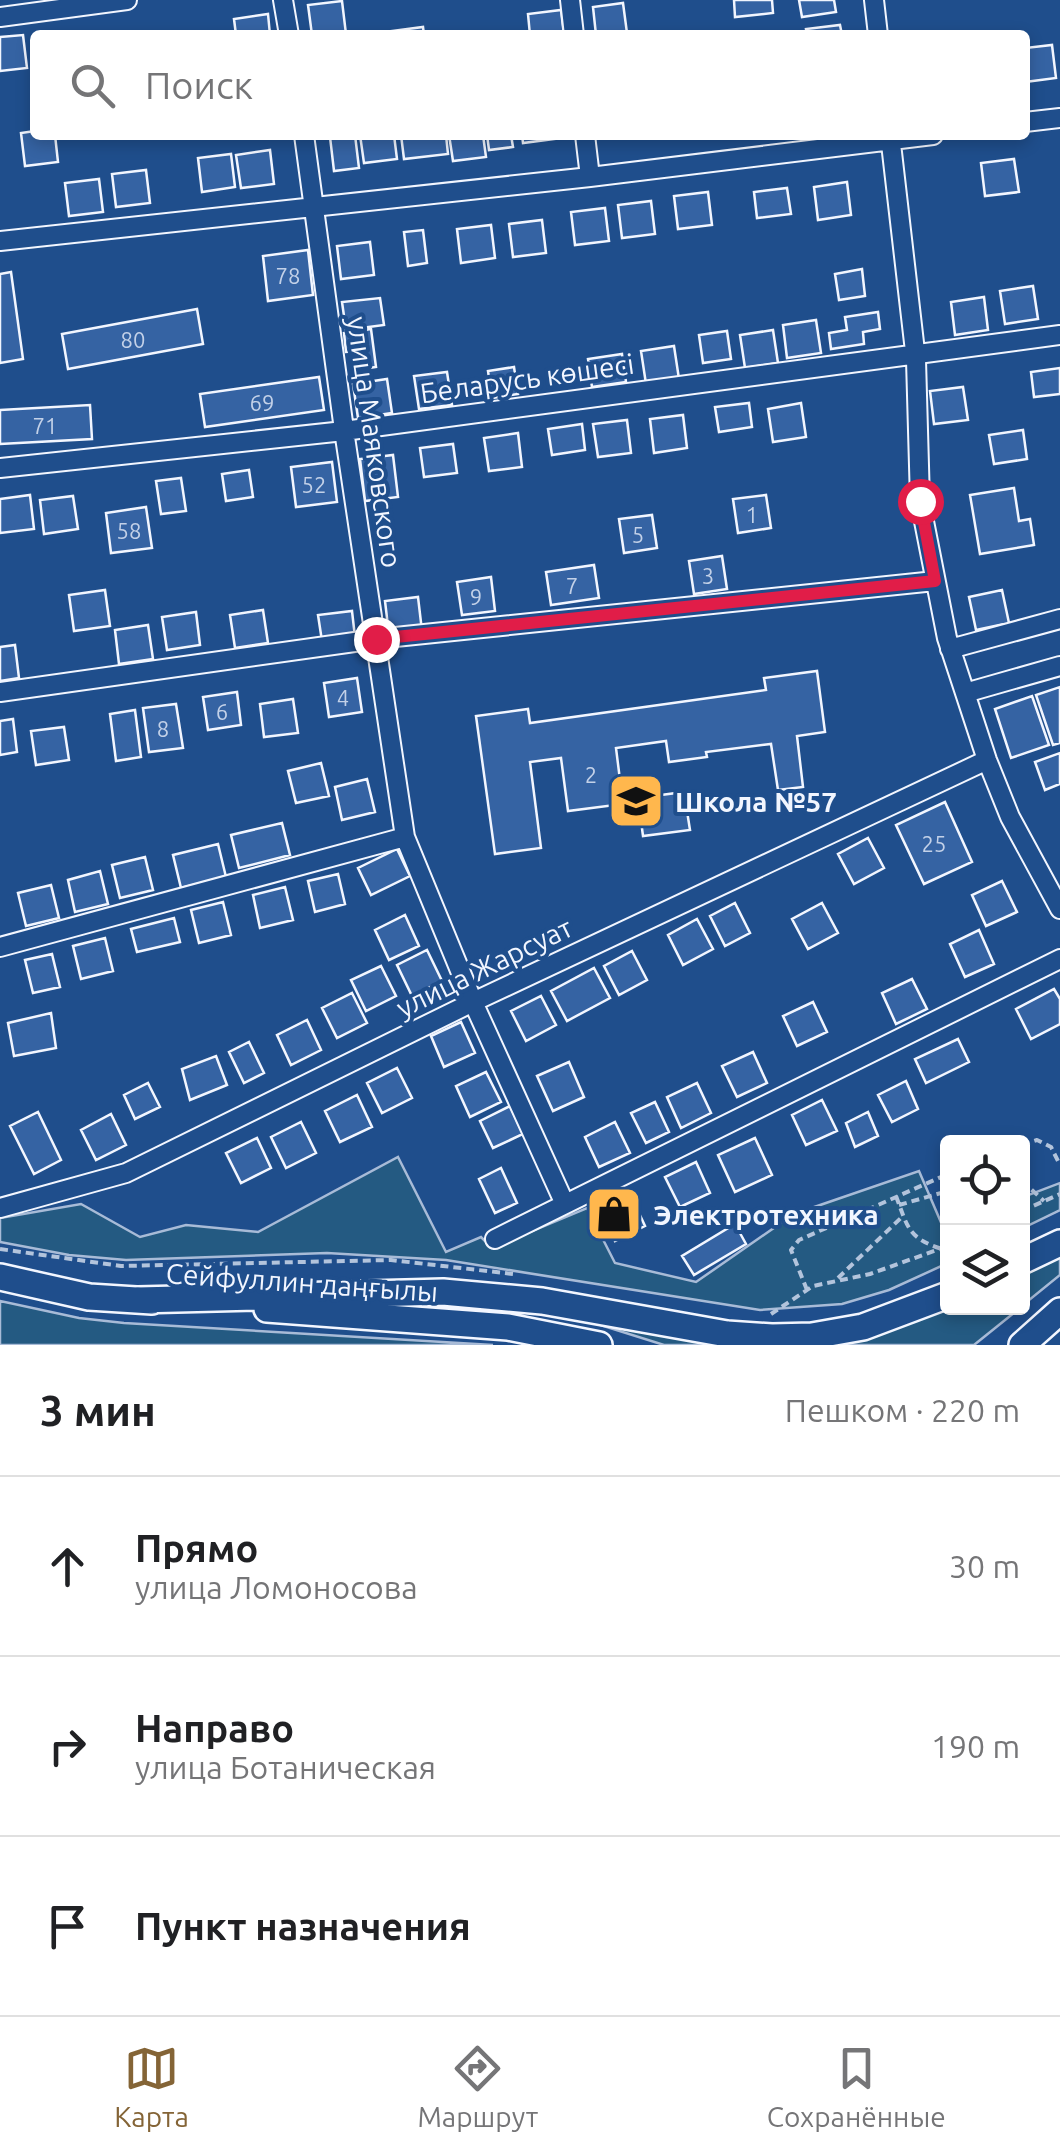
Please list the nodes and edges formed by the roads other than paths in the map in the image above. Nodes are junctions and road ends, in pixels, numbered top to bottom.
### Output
1 (127, 0) edge
2 (284, 0) edge
3 (570, 0) edge
4 (874, 0) edge
5 (0, 16) edge
6 (288, 30) edge
7 (573, 30) edge
8 (877, 30) edge
9 (1060, 118) edge
10 (1030, 121) edge
11 (305, 140) edge
12 (586, 140) edge
13 (874, 140) edge
14 (890, 140) edge
15 (590, 176) junction
16 (315, 206) junction
17 (0, 241) edge
18 (1060, 336) edge
19 (915, 352) junction
20 (344, 430) junction
21 (0, 468) edge
22 (935, 581) junction
23 (1060, 619) edge
24 (376, 639) junction
25 (950, 649) junction
26 (1060, 666) edge
27 (0, 692) edge
28 (965, 693) junction
29 (986, 760) junction
30 (406, 837) junction
31 (1060, 909) edge
32 (0, 948) edge
33 (1060, 959) edge
34 (474, 1002) junction
35 (564, 1202) junction
36 (0, 1208) edge
37 (495, 1239) dead end
38 (1060, 1243) edge
39 (1030, 1257) edge
40 (0, 1277) edge
41 (940, 1298) edge
42 (138, 1300) junction
43 (1060, 1311) edge
44 (599, 1345) edge
45 (1022, 1345) edge

1 - 5 street
2 - 6 street
3 - 7 street
4 - 8 street
9 - 10 street
11 - 16 street, улица Маяковского
12 - 15 street
13 - 15 street
14 - 19 street
15 - 16 street
16 - 17 street
16 - 20 street, улица Маяковского
18 - 19 street, Беларусь көшесі
19 - 20 street, Беларусь көшесі
19 - 22 street
20 - 21 street, Беларусь көшесі
20 - 24 street, улица Маяковского
22 - 24 street
22 - 25 street
23 - 25 street
24 - 27 street
24 - 30 street, улица Маяковского
25 - 28 street
26 - 28 street
28 - 29 street
29 - 31 street
29 - 34 street, улица Жарсуат
30 - 32 street
30 - 34 street, улица Маяковского
33 - 35 street
34 - 35 street, улица Маяковского
34 - 36 street, улица Жарсуат
35 - 37 street
38 - 39 main road
40 - 42 main road, Сейфуллин даңғылы
41 - 42 main road
42 - 44 main road, Сейфуллин даңғылы
43 - 45 main road

